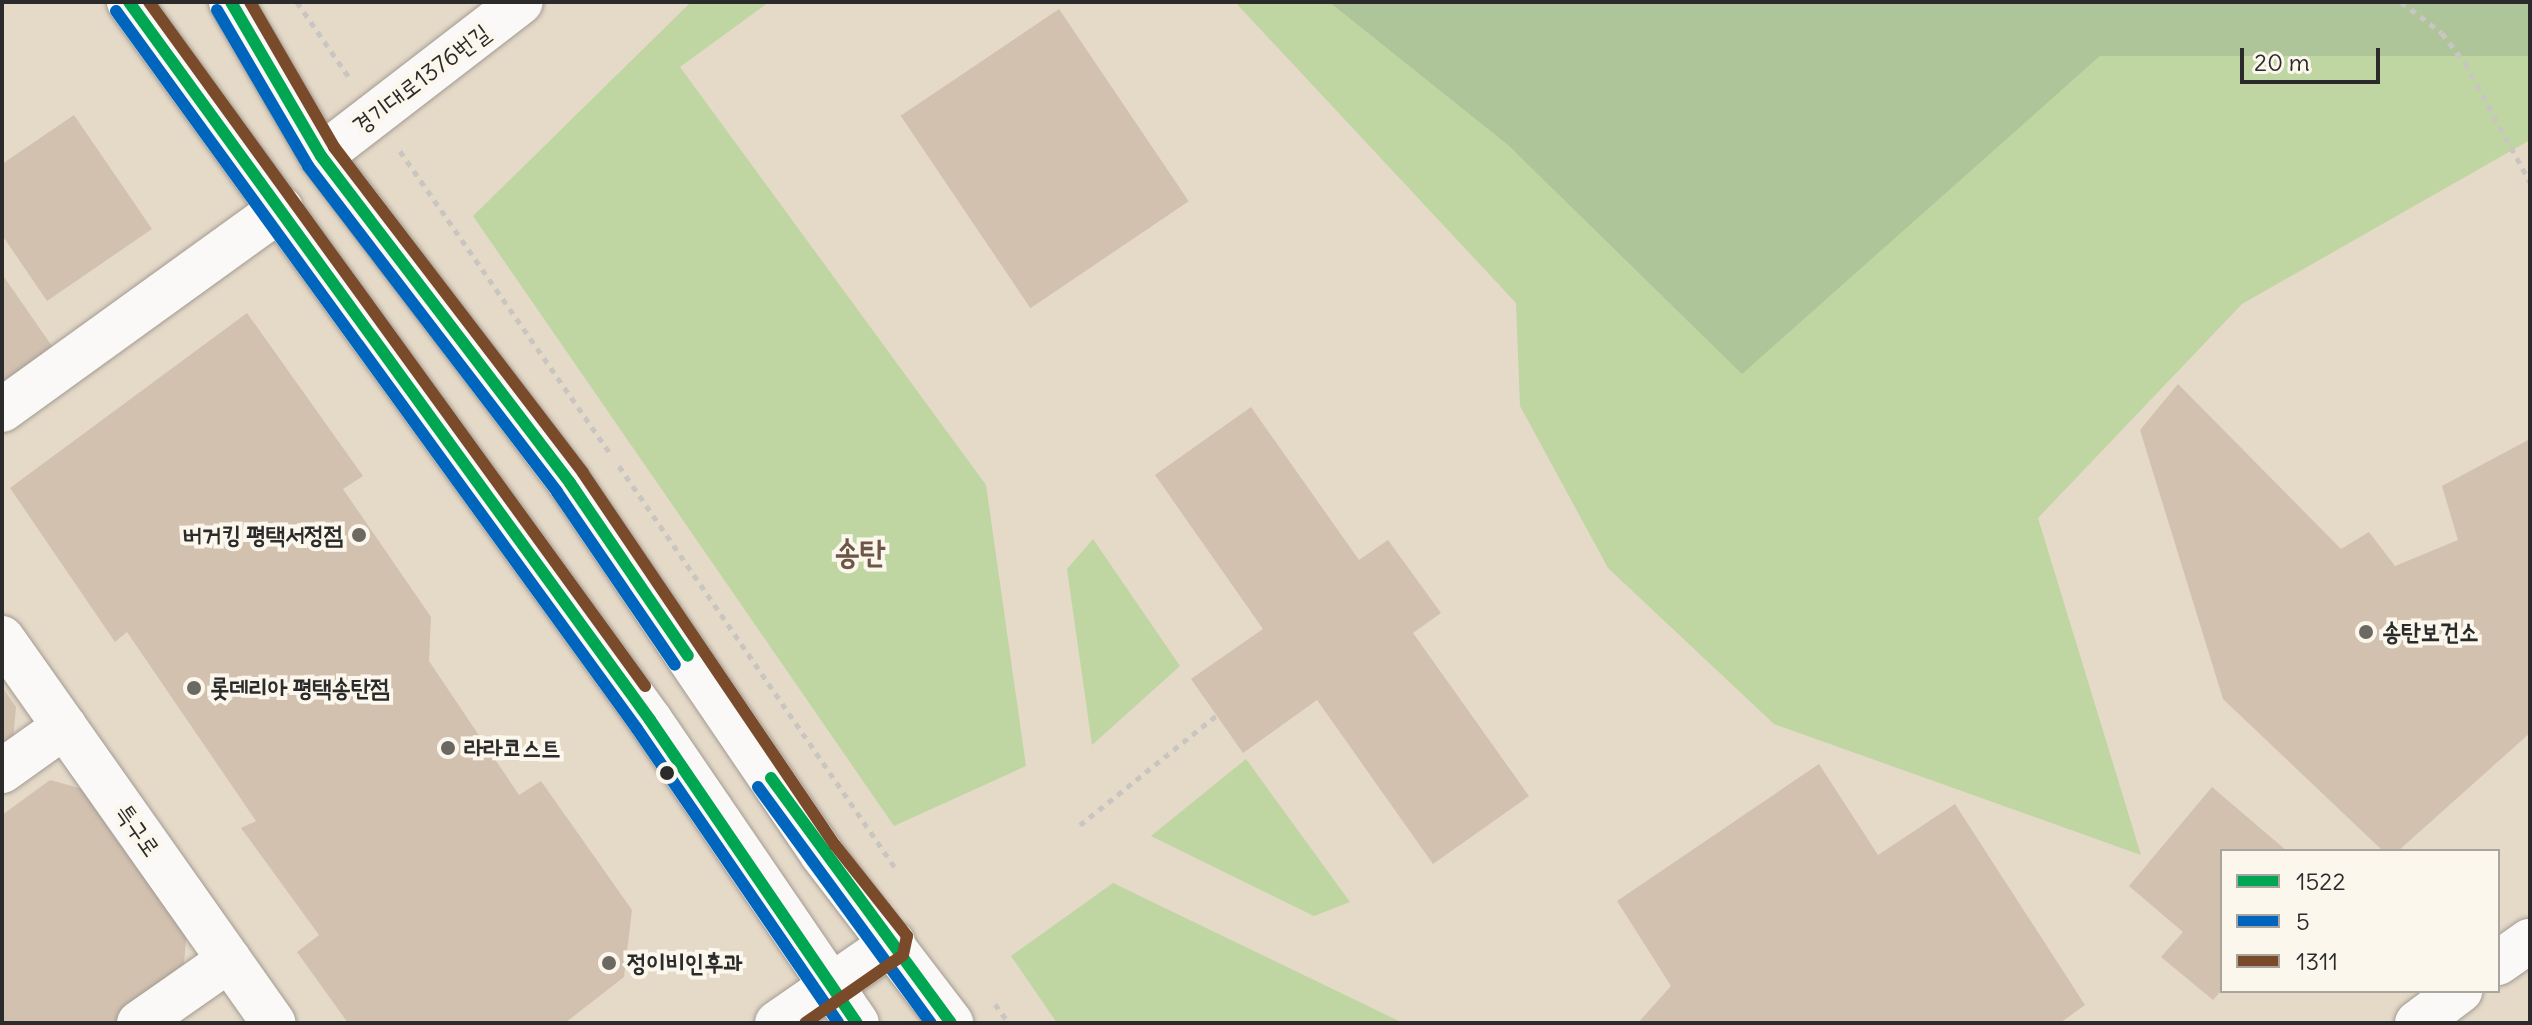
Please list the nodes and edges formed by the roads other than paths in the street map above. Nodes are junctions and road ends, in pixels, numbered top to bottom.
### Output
1 (129, 2) edge
2 (231, 2) edge
3 (521, 2) edge
4 (321, 156) junction
5 (281, 209) junction
6 (2, 410) edge
7 (2, 638) edge
8 (65, 726) junction
9 (2, 771) edge
10 (2530, 941) edge
11 (893, 943) junction
12 (229, 960) junction
13 (2500, 962) edge
14 (830, 986) junction
15 (2457, 993) edge
16 (139, 1023) edge
17 (274, 1023) edge
18 (777, 1023) edge
19 (857, 1023) edge
20 (951, 1023) edge
21 (2417, 1023) edge

1 - 5 main road
2 - 4 main road
3 - 4 main road, 경기대로1376번길
4 - 11 main road
5 - 6 main road
5 - 14 main road
7 - 8 main road, 특구로
8 - 9 main road
8 - 12 main road, 특구로
10 - 13 main road
11 - 14 main road
11 - 20 main road
12 - 16 main road
12 - 17 main road, 특구로
14 - 18 main road
14 - 19 main road
15 - 21 main road

